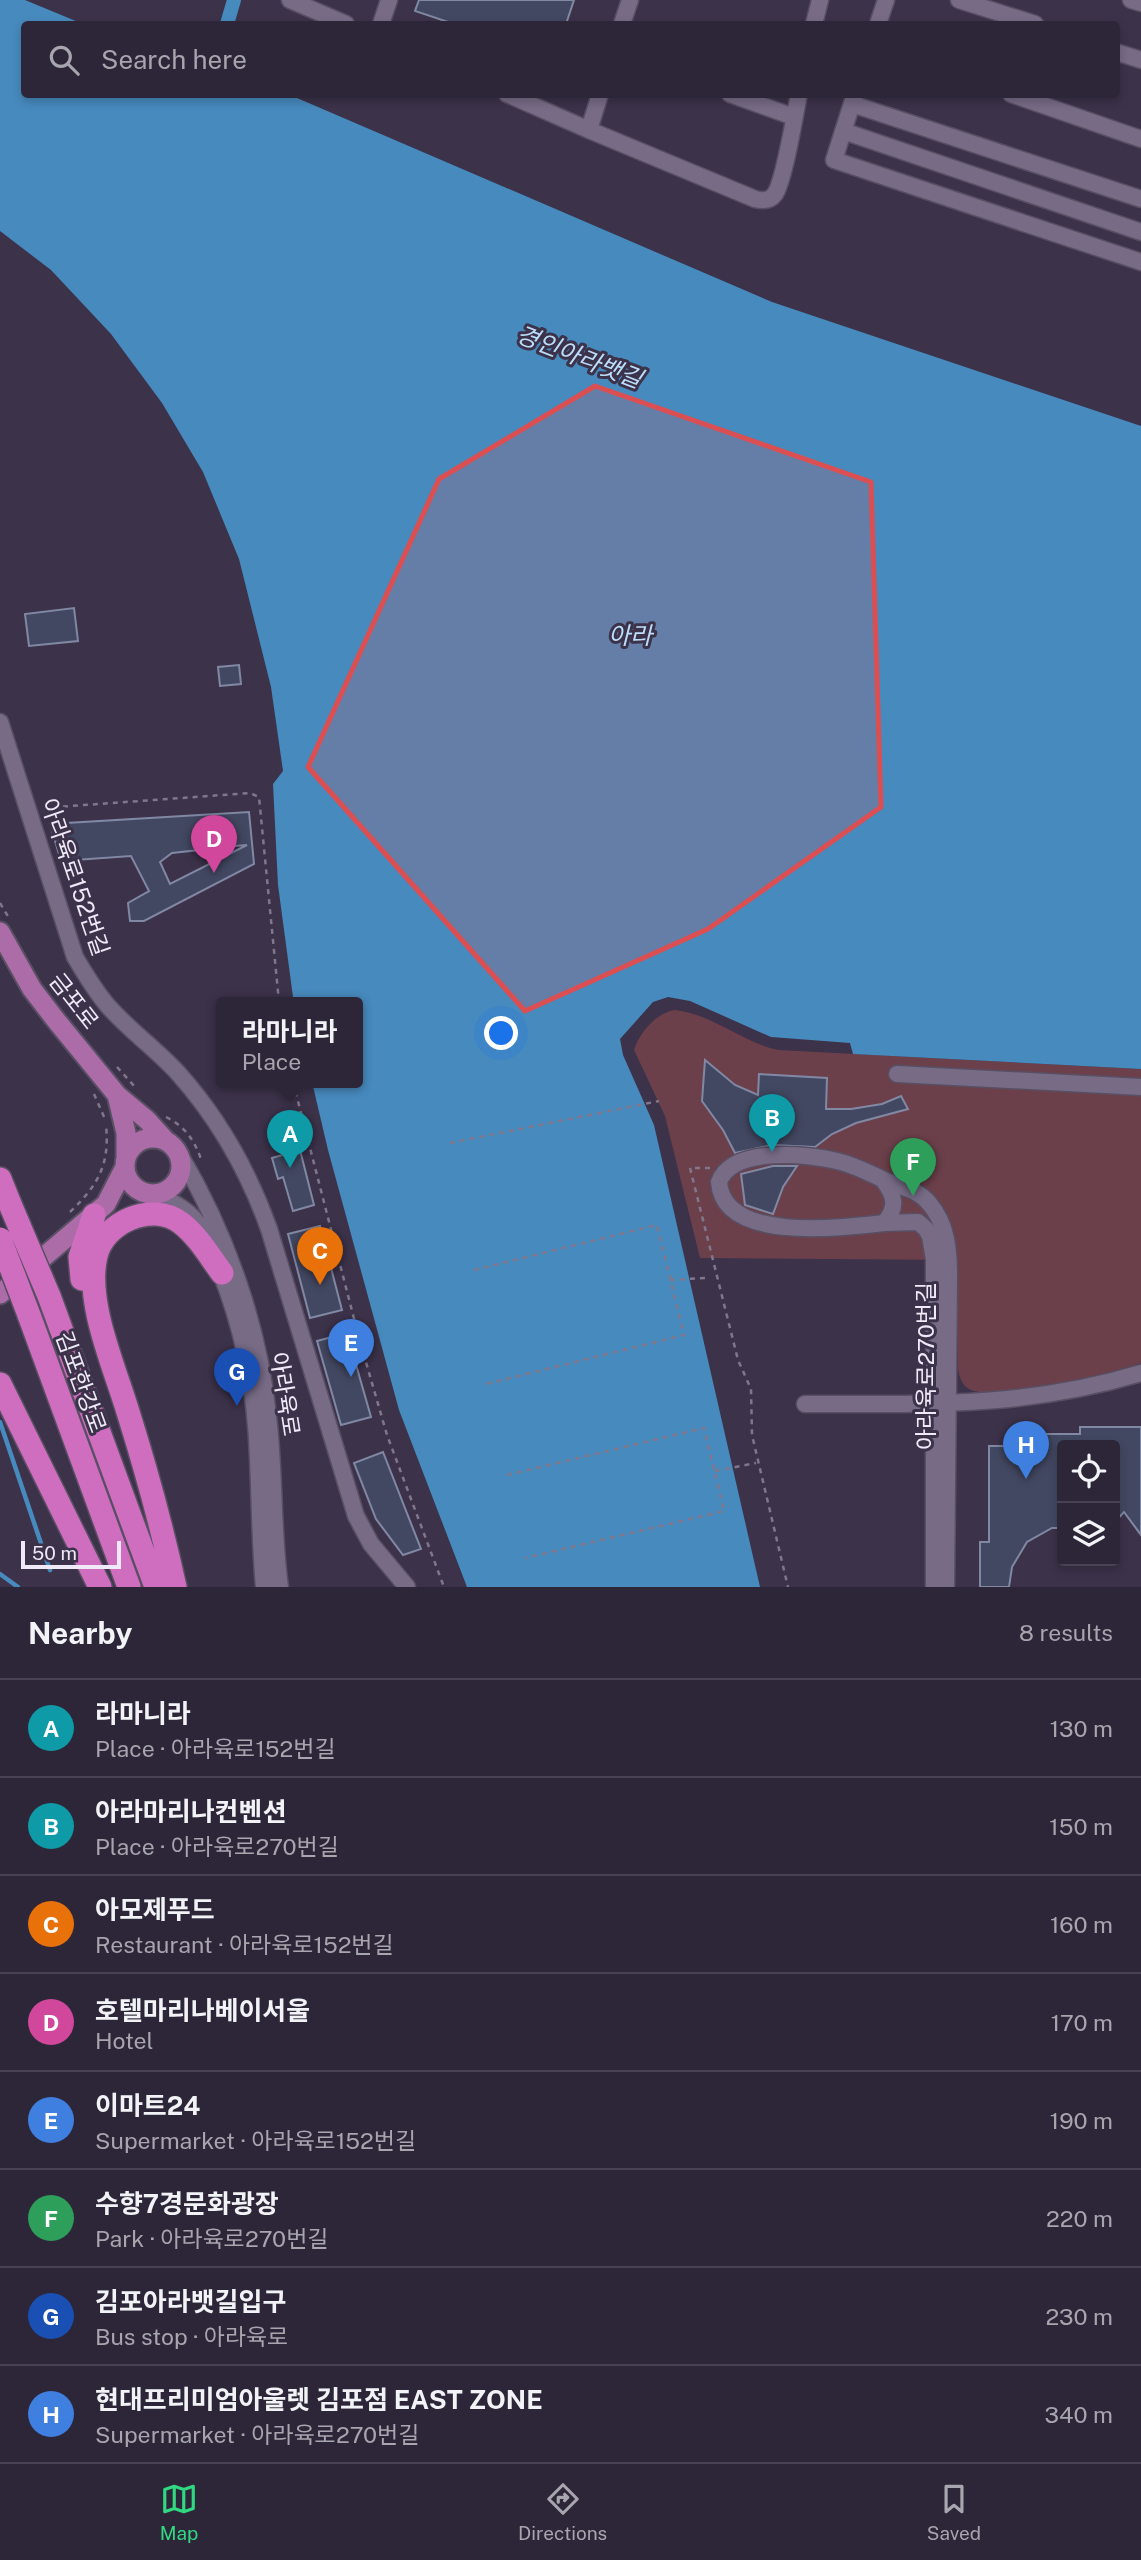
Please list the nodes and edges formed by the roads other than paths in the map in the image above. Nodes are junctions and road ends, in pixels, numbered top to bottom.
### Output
1 (290, 0) edge
2 (389, 0) edge
3 (630, 0) edge
4 (820, 0) edge
5 (886, 0) edge
6 (959, 0) edge
7 (1131, 0) edge
8 (1141, 3) edge
9 (339, 21) edge
10 (382, 21) edge
11 (623, 21) edge
12 (815, 21) edge
13 (879, 21) edge
14 (1026, 21) edge
15 (1120, 53) edge
16 (1141, 60) edge
17 (516, 98) edge
18 (599, 98) edge
19 (741, 98) edge
20 (798, 98) edge
21 (1023, 98) edge
22 (854, 99) edge
23 (794, 117) junction
24 (589, 130) junction
25 (843, 131) junction
26 (1141, 139) edge
27 (1141, 199) edge
28 (1141, 232) edge
29 (1141, 262) edge
30 (0, 722) edge
31 (6, 928) edge
32 (897, 1074) dead end
33 (1141, 1087) edge
34 (117, 1095) junction
35 (173, 1148) junction
36 (125, 1162) junction
37 (0, 1179) edge
38 (883, 1180) junction
39 (151, 1194) junction
40 (919, 1194) junction
41 (100, 1210) junction
42 (918, 1222) junction
43 (884, 1223) junction
44 (0, 1239) edge
45 (940, 1245) junction
46 (222, 1273) junction
47 (0, 1294) edge
48 (99, 1321) junction
49 (1141, 1373) edge
50 (0, 1384) edge
51 (805, 1404) dead end
52 (942, 1404) junction
53 (100, 1587) edge
54 (129, 1587) edge
55 (156, 1587) edge
56 (175, 1587) edge
57 (264, 1587) edge
58 (279, 1587) edge
59 (407, 1587) edge
60 (934, 1587) edge
61 (946, 1587) edge

1 - 9 street
2 - 10 street
3 - 11 street
4 - 12 street
5 - 13 street
6 - 14 street
7 - 8 street
15 - 16 street
17 - 24 street
18 - 24 street
19 - 23 street
20 - 23 street
21 - 26 street
22 - 25 street
22 - 27 street
23 - 24 street
25 - 28 street
25 - 29 street
30 - 59 street, 아라육로152번길
31 - 34 main road, 금포로
32 - 33 street
34 - 35 main road
34 - 36 main road
35 - 36 main road
35 - 39 main road
35 - 58 street, 아라육로
36 - 39 main road
36 - 41 main road
37 - 55 highway, 김포한강로, bridge
38 - 40 street, 아라육로270번길
38 - 43 street
38 - 43 street, 아라육로270번길
39 - 41 main road
39 - 46 street, 아라육로
40 - 42 street
40 - 45 street, 아라육로270번길
41 - 47 main road
41 - 48 highway
42 - 43 street
42 - 45 street, 아라육로270번길
44 - 54 highway, 김포한강로, bridge
45 - 52 street, 아라육로270번길
46 - 48 highway
46 - 57 street, 아라육로
48 - 56 highway
49 - 52 street
50 - 53 highway
51 - 52 street
52 - 60 street, 아라육로270번길
52 - 61 street, 아라육로270번길

